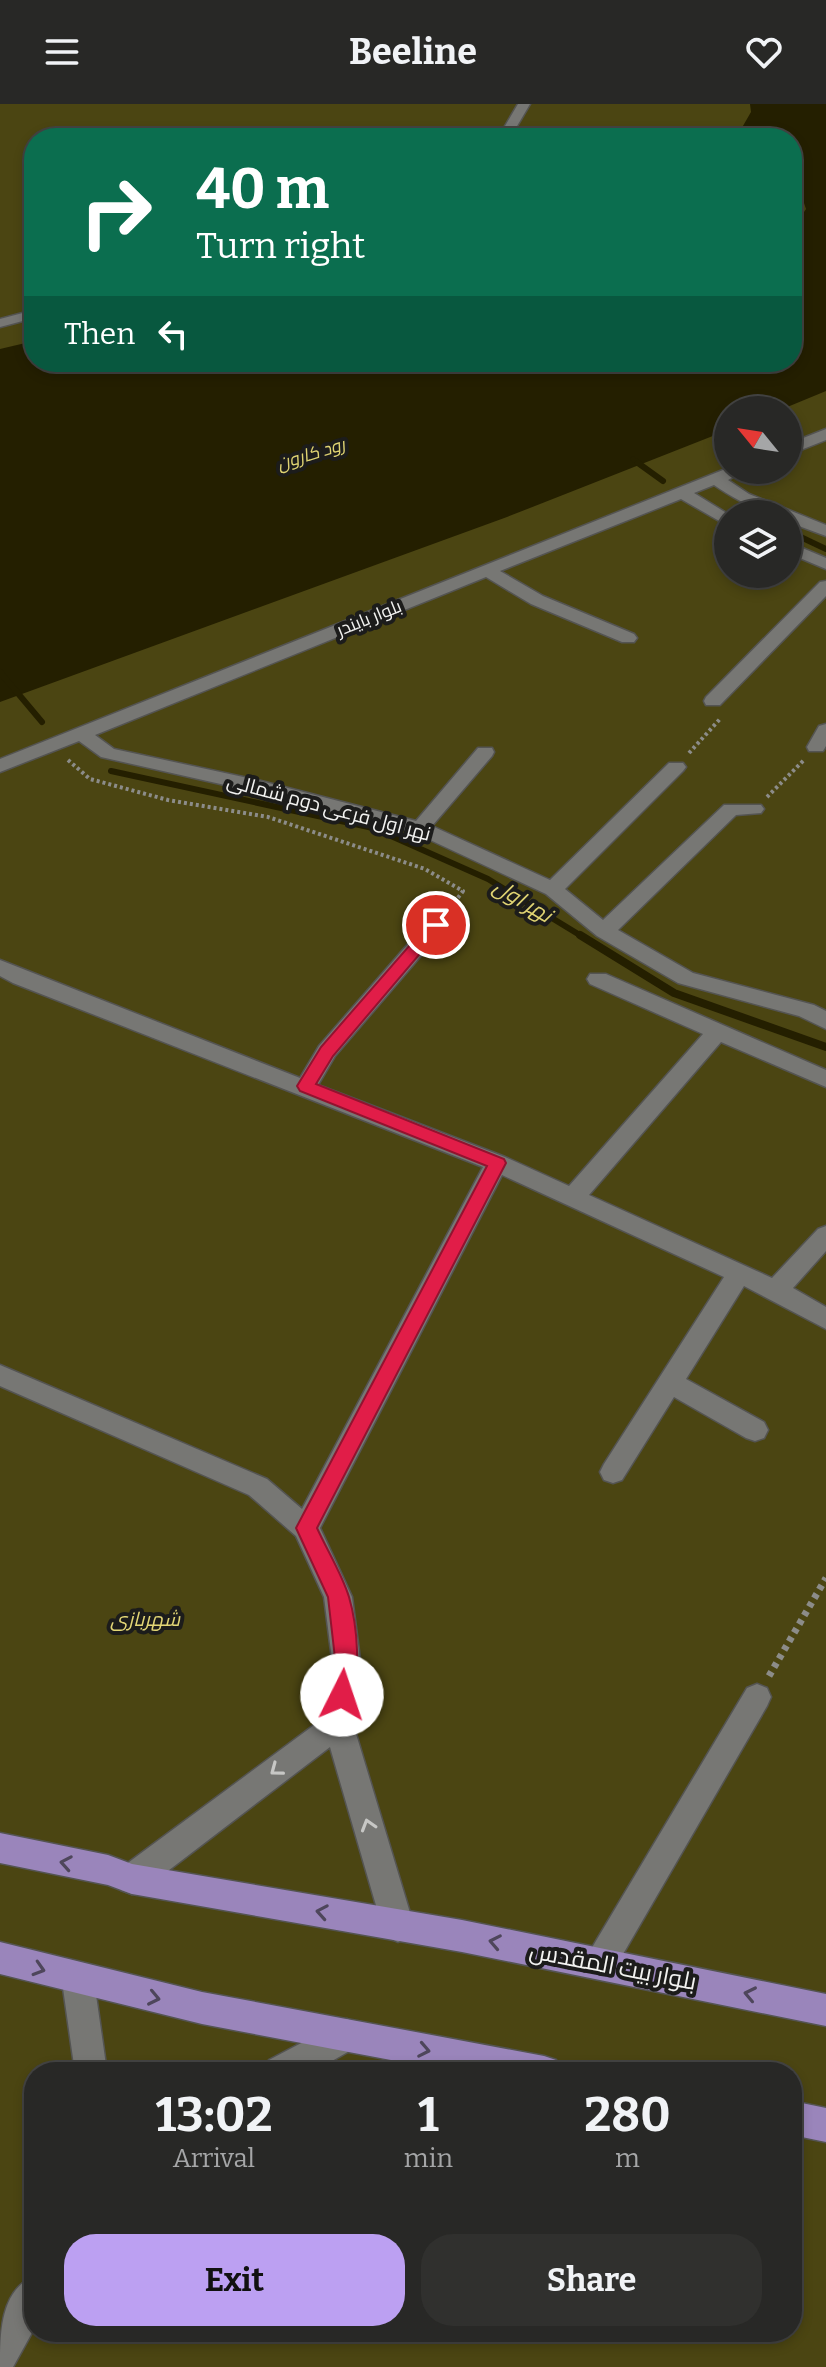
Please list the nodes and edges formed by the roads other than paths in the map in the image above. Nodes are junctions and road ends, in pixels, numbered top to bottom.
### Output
1 (524, 104) edge
2 (510, 128) edge
3 (0, 311) edge
4 (24, 317) edge
5 (16, 319) junction
6 (0, 323) edge
7 (826, 434) edge
8 (802, 444) edge
9 (714, 480) edge
10 (724, 484) edge
11 (681, 492) junction
12 (750, 500) edge
13 (714, 512) edge
14 (802, 521) edge
15 (826, 531) edge
16 (802, 553) edge
17 (826, 564) edge
18 (487, 571) junction
19 (826, 586) edge
20 (628, 638) dead end
21 (713, 701) road end
22 (826, 730) edge
23 (82, 734) junction
24 (816, 747) road end
25 (485, 752) dead end
26 (0, 766) edge
27 (676, 767) road end
28 (754, 809) road end
29 (420, 828) junction
30 (553, 889) junction
31 (436, 925) road end
32 (604, 931) junction
33 (0, 967) edge
34 (598, 979) dead end
35 (826, 1021) edge
36 (718, 1031) junction
37 (826, 1079) edge
38 (306, 1086) junction
39 (497, 1163) junction
40 (573, 1197) junction
41 (826, 1235) edge
42 (739, 1273) junction
43 (776, 1290) junction
44 (826, 1319) edge
45 (0, 1375) edge
46 (671, 1383) junction
47 (755, 1430) dead end
48 (613, 1472) dead end
49 (306, 1528) junction
50 (757, 1697) road end
51 (338, 1724) junction
52 (0, 1848) edge
53 (132, 1879) junction
54 (398, 1926) junction
55 (0, 1958) edge
56 (601, 1962) junction
57 (78, 1981) junction
58 (826, 2010) edge
59 (347, 2035) junction
60 (90, 2062) edge
61 (299, 2062) edge
62 (491, 2062) edge
63 (802, 2120) edge
64 (826, 2125) edge
65 (24, 2312) edge
66 (0, 2354) edge

1 - 2 street
3 - 5 street
4 - 5 street
5 - 6 street
7 - 8 street
9 - 11 street, بلوار بایندر
10 - 12 street
11 - 13 street
11 - 18 street, بلوار بایندر
14 - 15 street
16 - 17 street
18 - 20 street
18 - 23 street, بلوار بایندر
19 - 21 street
22 - 24 street
23 - 26 street, بلوار بایندر
23 - 29 street, نهر اول فرعی دوم شمالی
25 - 29 street
27 - 30 street
28 - 32 street
29 - 30 street, نهر اول فرعی دوم شمالی
30 - 32 street, نهر اول فرعی دوم شمالی
31 - 38 street
32 - 35 street, نهر اول فرعی دوم شمالی
33 - 38 street
34 - 36 street
36 - 37 street
36 - 40 street
38 - 39 street
39 - 40 street
39 - 49 street
40 - 42 street
41 - 43 street
42 - 43 street
42 - 46 street
43 - 44 street
45 - 49 street
46 - 47 street
46 - 48 street
49 - 51 street
50 - 56 street
51 -> 53 street
54 -> 51 street
53 -> 52 main road, بلوار بیت المقدس
54 -> 53 main road, بلوار بیت المقدس
56 -> 54 main road, بلوار بیت المقدس
55 -> 57 main road
58 -> 56 main road, بلوار بیت المقدس
57 -> 59 main road
57 - 60 street
59 - 61 street
59 -> 62 main road
63 - 64 main road
65 - 66 street

